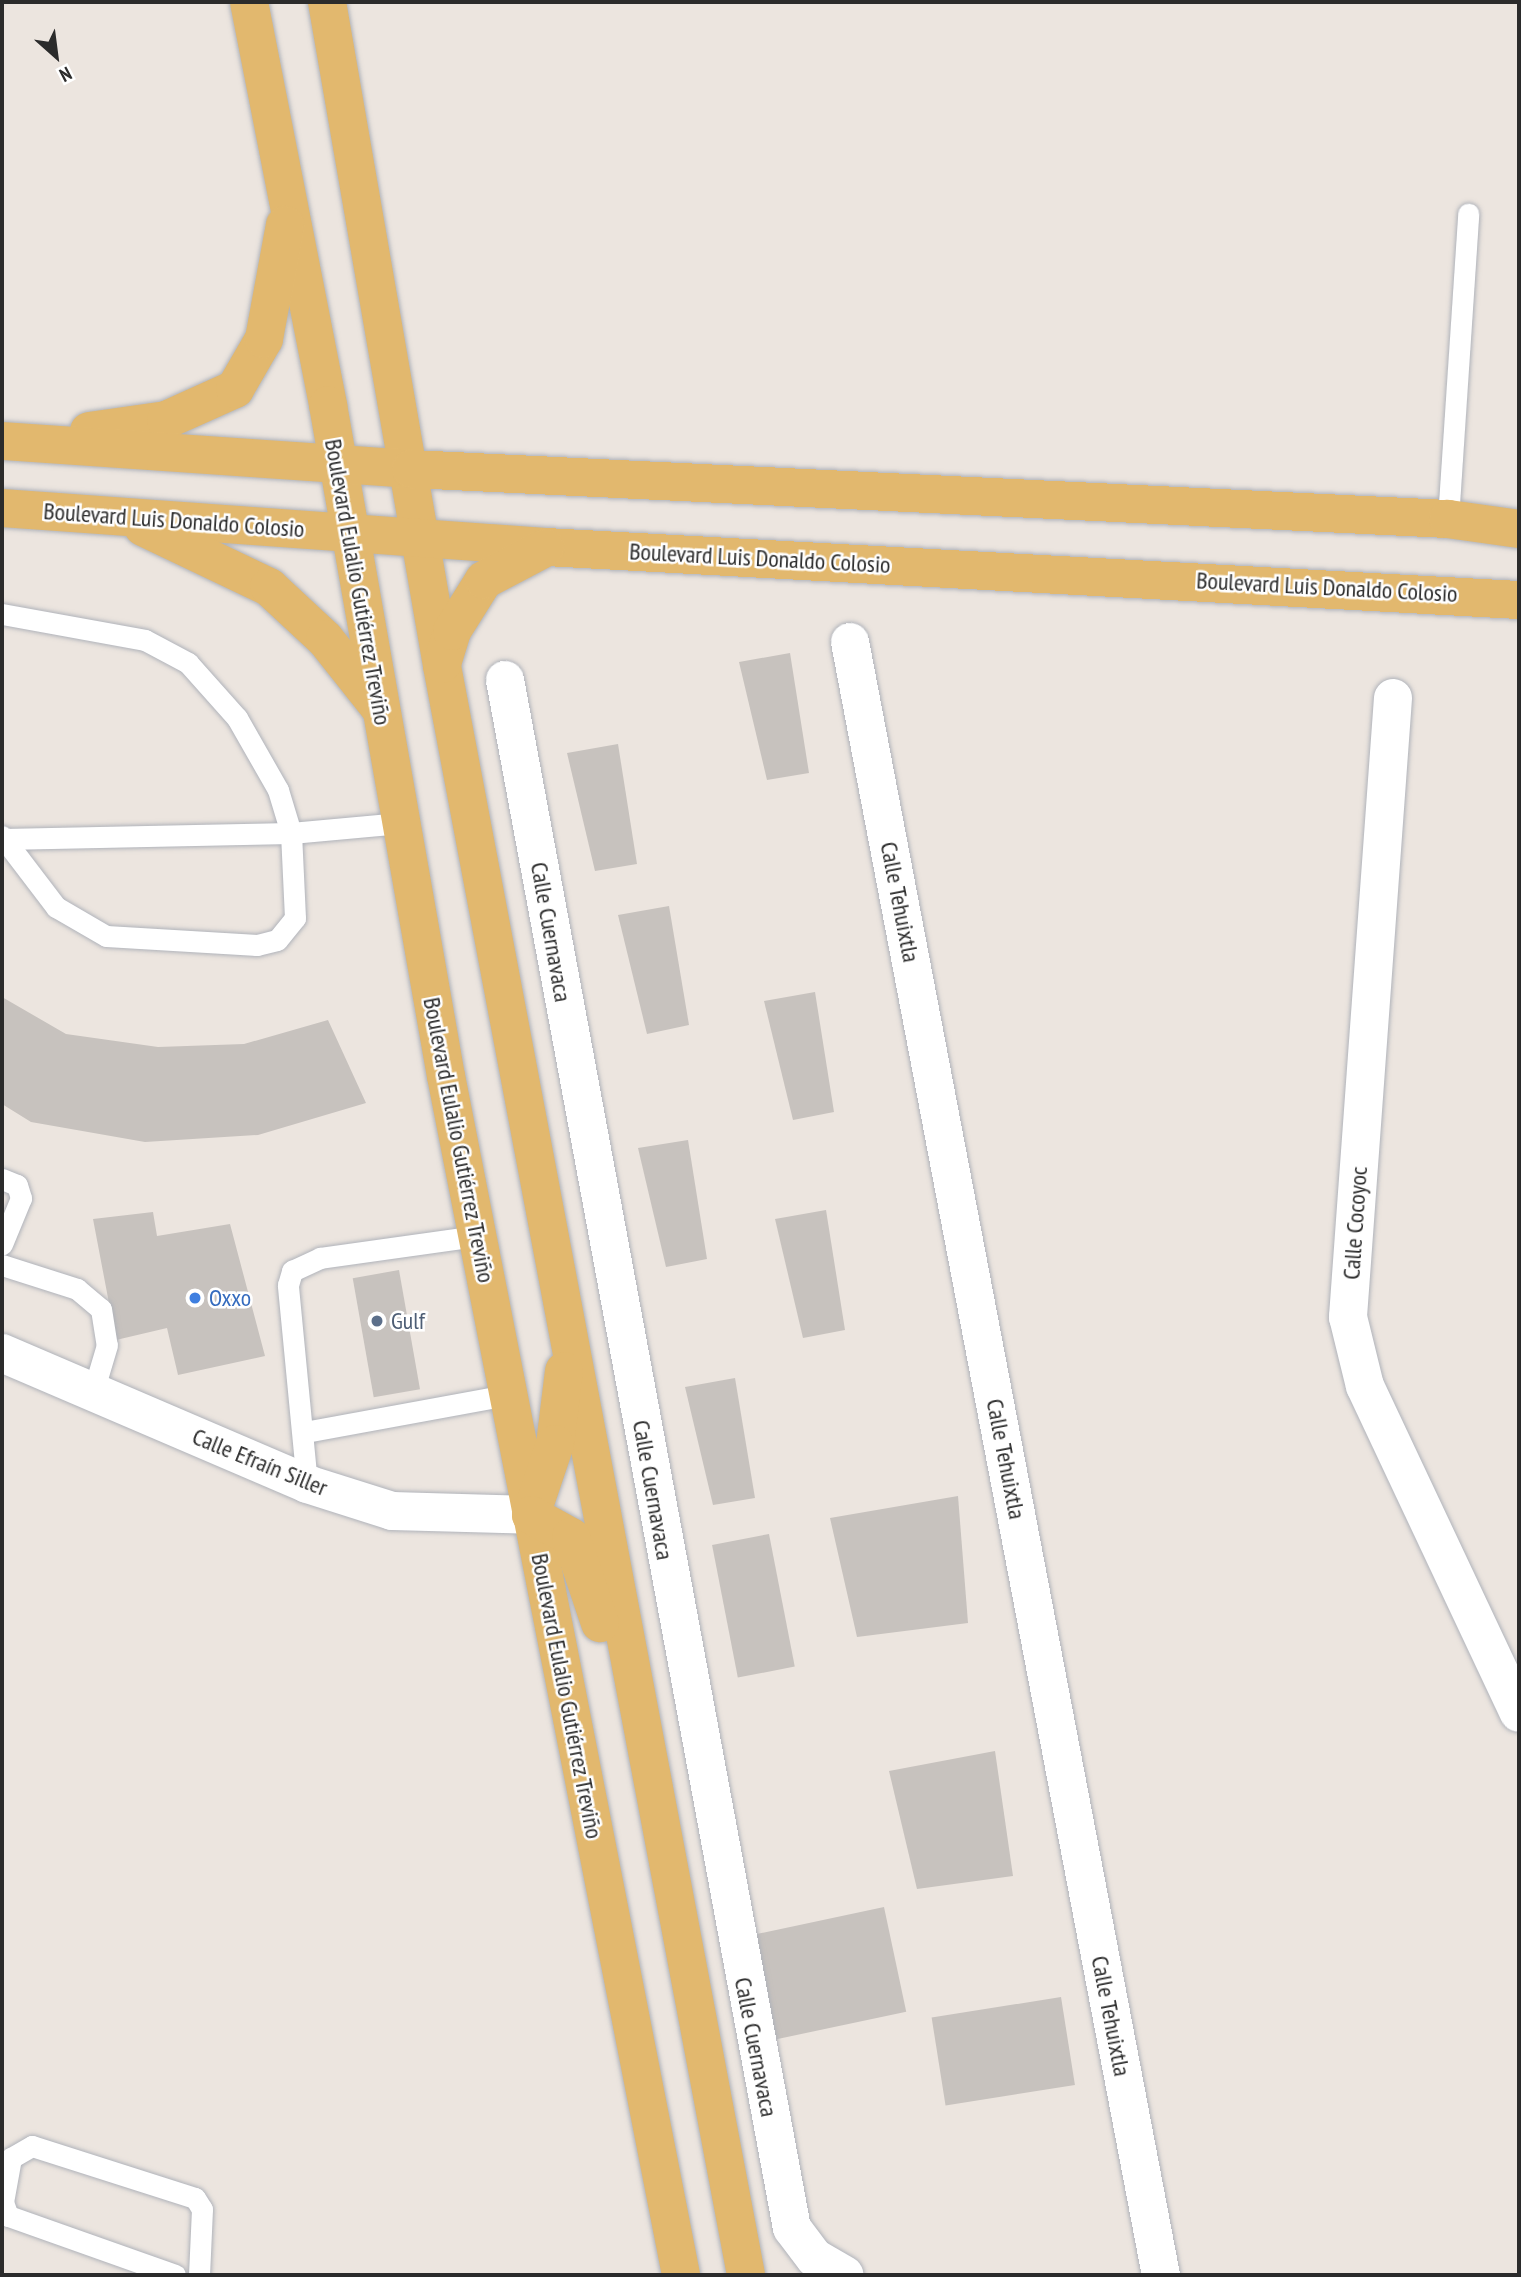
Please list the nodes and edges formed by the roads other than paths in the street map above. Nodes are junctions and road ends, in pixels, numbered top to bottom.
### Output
1 (249, 2) edge
2 (327, 2) edge
3 (289, 209) junction
4 (1468, 214) dead end
5 (8, 442) edge
6 (337, 464) junction
7 (411, 469) junction
8 (2, 508) edge
9 (125, 517) junction
10 (1448, 519) junction
11 (1519, 529) edge
12 (350, 534) junction
13 (421, 537) junction
14 (546, 547) junction
15 (1519, 600) edge
16 (2, 614) edge
17 (850, 642) dead end
18 (442, 666) junction
19 (505, 680) dead end
20 (1393, 698) dead end
21 (380, 709) junction
22 (401, 823) junction
23 (291, 833) junction
24 (2, 837) edge
25 (2, 1179) edge
26 (477, 1236) junction
27 (2, 1244) edge
28 (2, 1265) edge
29 (567, 1327) junction
30 (2, 1353) edge
31 (93, 1392) junction
32 (507, 1395) junction
33 (305, 1432) junction
34 (307, 1484) junction
35 (531, 1514) junction
36 (1519, 1713) edge
37 (682, 1929) junction
38 (682, 2270) edge
39 (175, 2275) edge
40 (199, 2275) edge
41 (746, 2275) edge
42 (844, 2275) edge
43 (1161, 2275) edge

1 - 3 main road, Boulevard Eulalio Gutiérrez Treviño
2 - 7 main road
3 - 5 main road
3 - 6 main road, Boulevard Eulalio Gutiérrez Treviño
4 - 10 lane
5 - 6 main road
6 - 7 main road
6 - 12 main road, Boulevard Eulalio Gutiérrez Treviño
7 - 10 main road
7 - 13 main road
8 - 9 main road, Boulevard Luis Donaldo Colosio
9 - 12 main road, Boulevard Luis Donaldo Colosio
9 - 21 main road
10 - 11 main road
12 - 13 main road, Boulevard Luis Donaldo Colosio
12 - 21 main road, Boulevard Eulalio Gutiérrez Treviño
13 - 14 main road, Boulevard Luis Donaldo Colosio
13 - 18 main road
14 - 15 main road, Boulevard Luis Donaldo Colosio
14 - 18 main road
16 - 23 lane
17 - 43 street, Calle Tehuixtla
18 - 29 main road
19 - 42 street, Calle Cuernavaca
20 - 36 street, Calle Cocoyoc
21 - 22 main road, Boulevard Eulalio Gutiérrez Treviño
22 - 23 lane
22 - 26 main road, Boulevard Eulalio Gutiérrez Treviño
23 - 24 lane
23 - 24 lane
25 - 27 lane
26 - 32 main road, Boulevard Eulalio Gutiérrez Treviño
26 - 33 lane
28 - 31 lane
29 - 35 main road
29 - 37 main road
30 - 31 street, Calle Efraín Siller
31 - 34 street, Calle Efraín Siller
32 - 33 lane
32 - 35 main road, Boulevard Eulalio Gutiérrez Treviño
33 - 34 lane
34 - 35 street, Calle Efraín Siller
35 - 37 main road
35 - 38 main road, Boulevard Eulalio Gutiérrez Treviño
37 - 41 main road
39 - 40 lane

